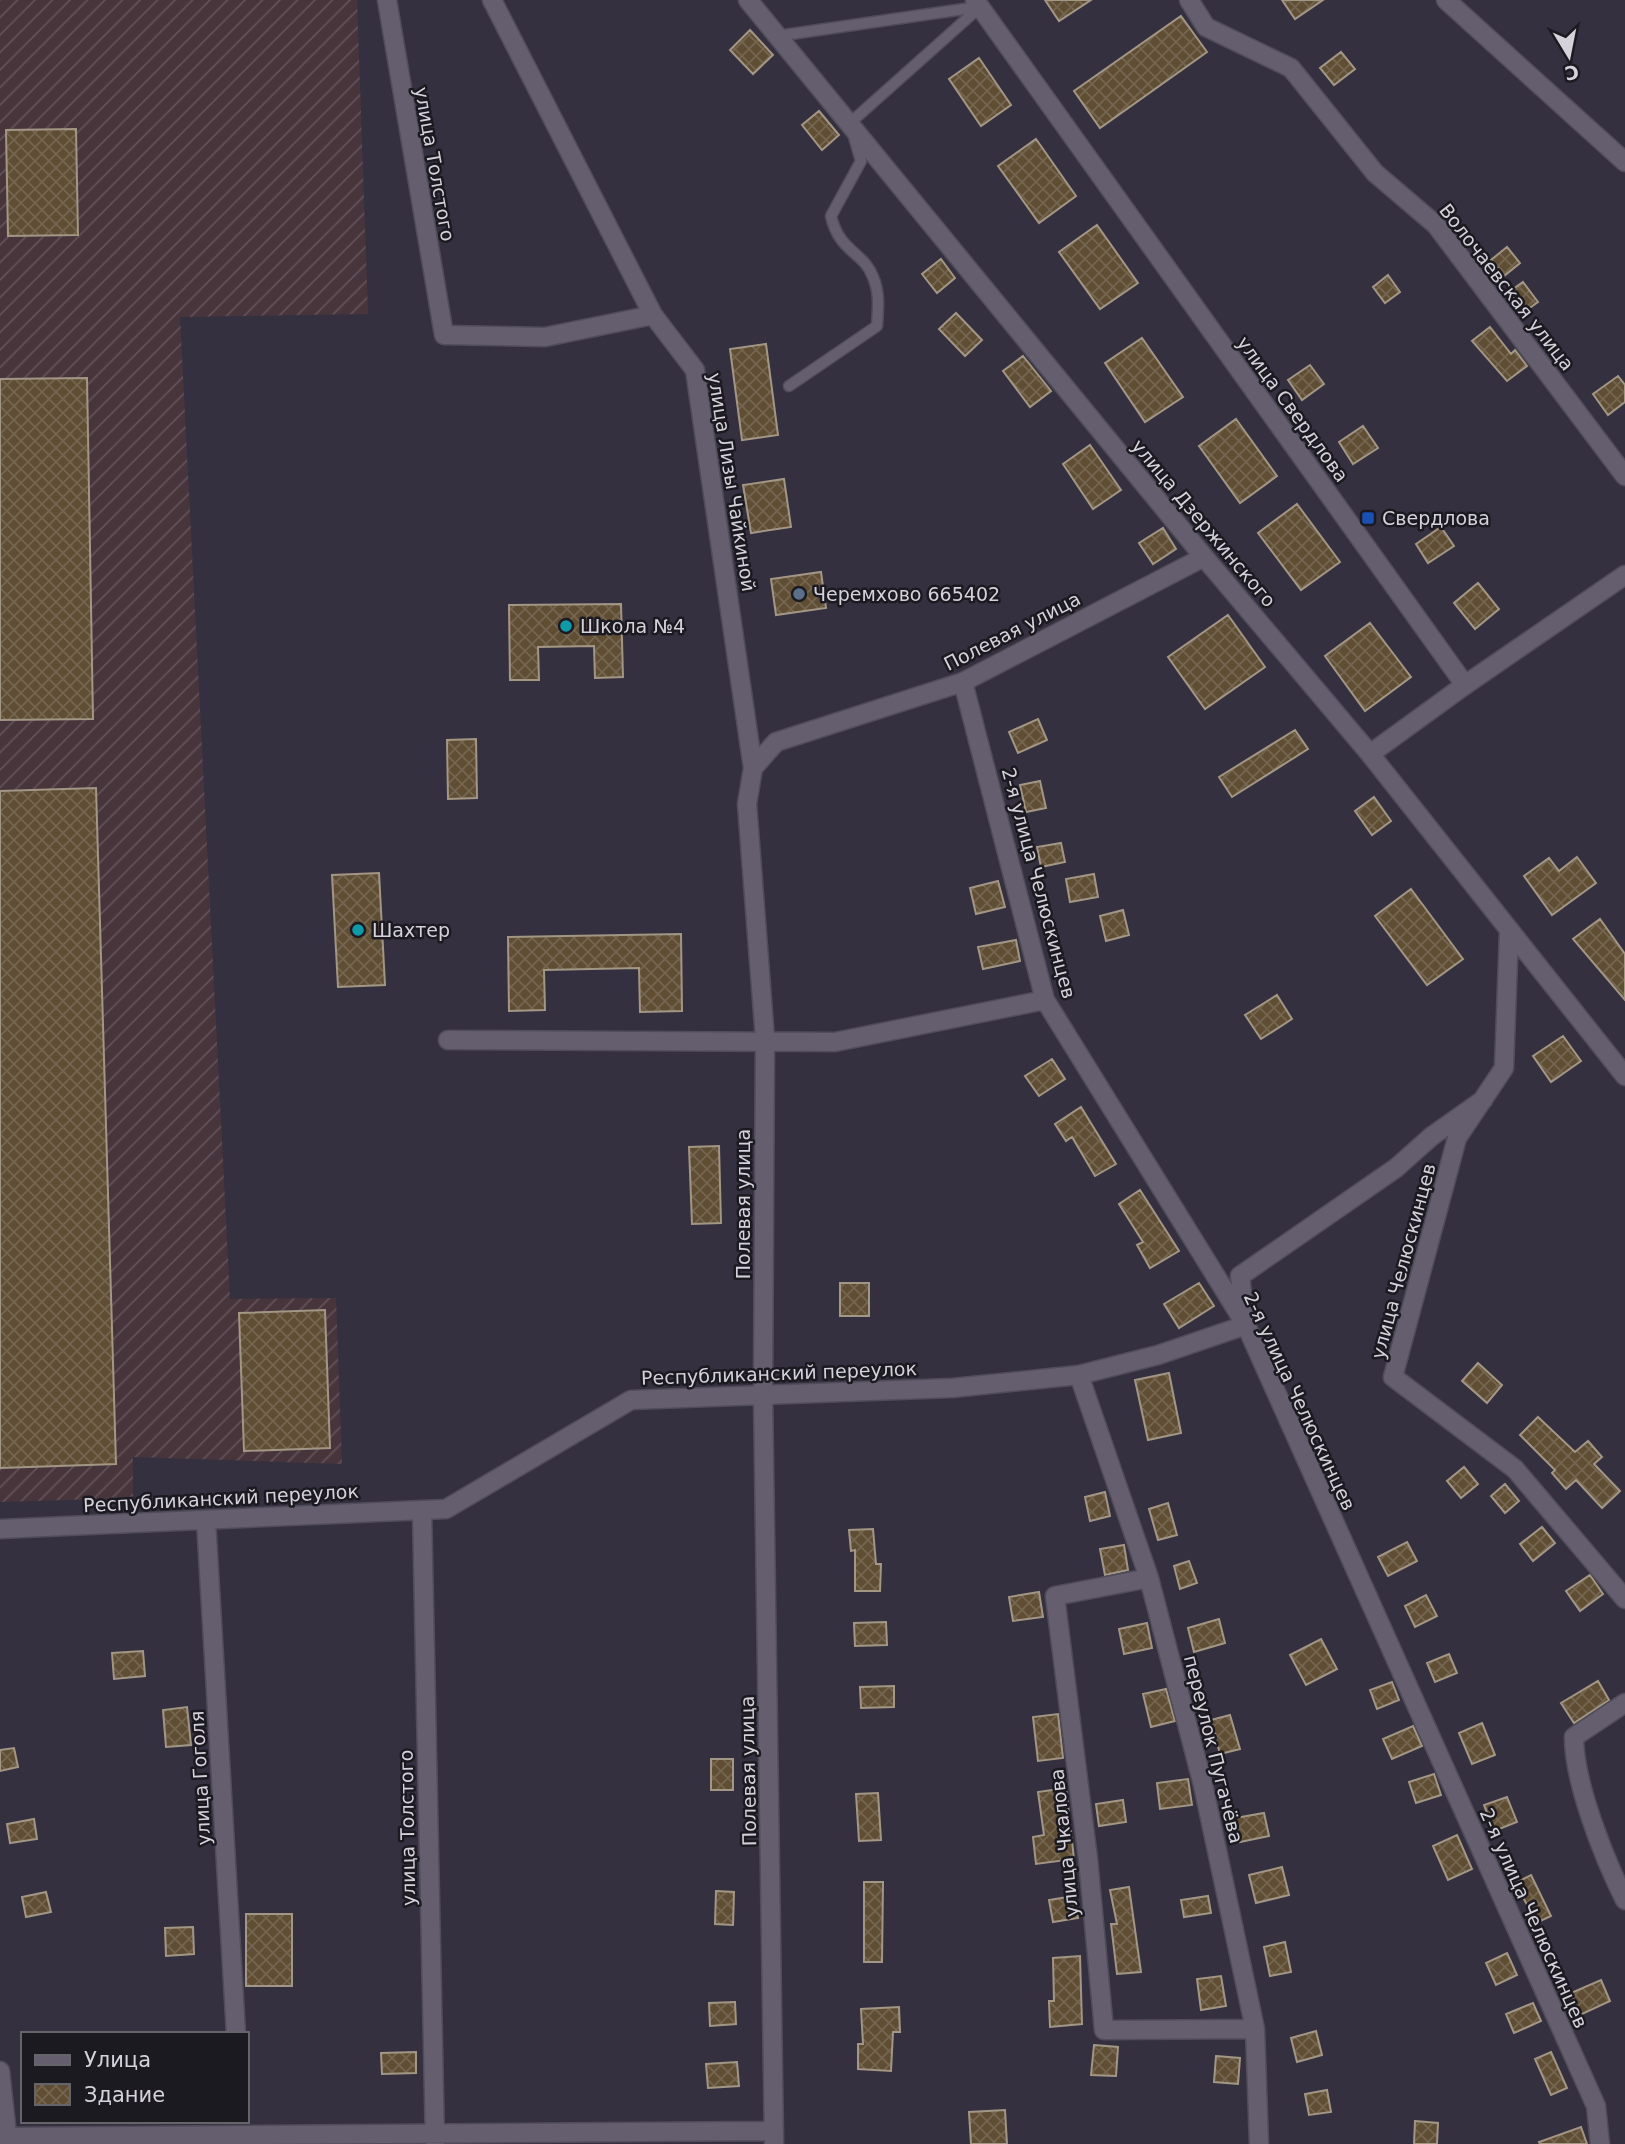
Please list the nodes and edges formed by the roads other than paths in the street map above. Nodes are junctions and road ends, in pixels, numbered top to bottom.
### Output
1 (387, 0) edge
2 (492, 0) edge
3 (748, 0) edge
4 (1189, 0) edge
5 (1446, 0) edge
6 (977, 3) edge
7 (777, 36) junction
8 (850, 123) junction
9 (1625, 162) edge
10 (653, 315) junction
11 (789, 386) dead end
12 (1625, 476) edge
13 (1204, 557) junction
14 (1625, 575) edge
15 (963, 682) junction
16 (1465, 685) junction
17 (1370, 754) junction
18 (753, 768) junction
19 (1509, 932) junction
20 (1045, 1000) junction
21 (765, 1039) junction
22 (448, 1040) dead end
23 (1625, 1076) edge
24 (1483, 1100) junction
25 (1246, 1325) junction
26 (1079, 1375) junction
27 (764, 1394) junction
28 (422, 1510) junction
29 (206, 1520) junction
30 (0, 1529) edge
31 (1149, 1578) junction
32 (1625, 1599) edge
33 (1625, 1703) edge
34 (1625, 1900) edge
35 (1255, 2029) junction
36 (236, 2032) edge
37 (0, 2071) edge
38 (242, 2134) edge
39 (774, 2137) edge
40 (434, 2139) edge
41 (8, 2140) edge
42 (1259, 2144) edge
43 (1600, 2144) edge

1 - 10 street, улица Толстого
2 - 10 street, улица Лизы Чайкиной
3 - 7 street, улица Дзержинского
4 - 12 street, Волочаевская улица
5 - 9 street
6 - 7 lane
6 - 8 lane
6 - 16 street, улица Свердлова
7 - 8 street, улица Дзержинского
8 - 11 lane
8 - 13 street, улица Дзержинского
10 - 18 street, улица Лизы Чайкиной
13 - 15 street, Полевая улица
13 - 17 street, улица Дзержинского
14 - 16 street
15 - 18 street, Полевая улица
15 - 20 street, 2-я улица Челюскинцев
16 - 17 street
17 - 19 street, улица Дзержинского
18 - 21 street, Полевая улица
19 - 23 street, улица Дзержинского
19 - 24 street, улица Челюскинцев
20 - 21 street
20 - 25 street, 2-я улица Челюскинцев
21 - 22 street
21 - 27 street, Полевая улица
24 - 25 street
24 - 32 street, улица Челюскинцев
25 - 26 street, Республиканский переулок
25 - 43 street, 2-я улица Челюскинцев
26 - 27 street, Республиканский переулок
26 - 31 street, переулок Пугачёва
27 - 28 street, Республиканский переулок
27 - 39 street, Полевая улица
28 - 29 street, Республиканский переулок
28 - 40 street, улица Толстого
29 - 30 street, Республиканский переулок
29 - 36 street, улица Гоголя
31 - 35 street, переулок Пугачёва
31 - 35 street, улица Чкалова
33 - 34 street
35 - 42 street, переулок Пугачёва
37 - 41 street
38 - 40 street
38 - 41 street
39 - 40 street

